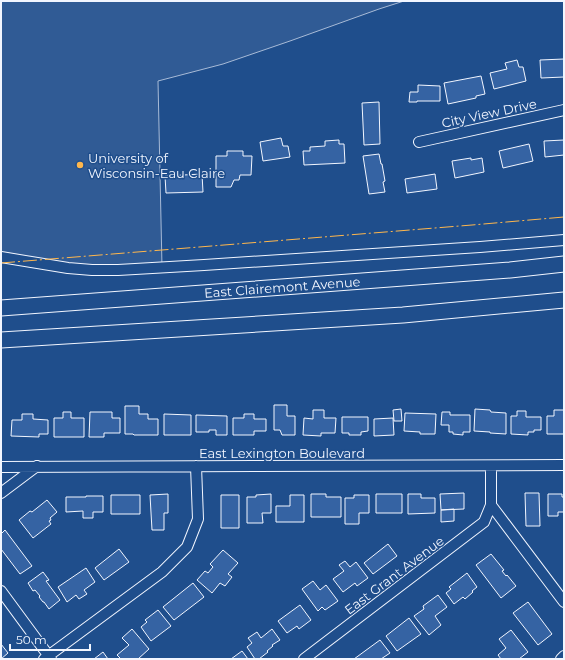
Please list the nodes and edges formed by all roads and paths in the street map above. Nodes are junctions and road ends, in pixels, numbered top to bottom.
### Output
1 (564, 110) edge
2 (419, 142) dead end
3 (564, 240) edge
4 (1, 257) edge
5 (564, 264) edge
6 (564, 300) edge
7 (1, 308) edge
8 (1, 340) edge
9 (1, 466) edge
10 (37, 466) junction
11 (196, 466) junction
12 (491, 466) junction
13 (564, 466) edge
14 (1, 493) edge
15 (491, 505) junction
16 (1, 591) edge
17 (564, 602) edge
18 (564, 656) edge
19 (48, 658) edge
20 (304, 659) edge
21 (560, 659) edge

1 - 2 street, City View Drive
3 - 4 street
5 - 7 main road, East Clairemont Avenue
6 - 8 main road
9 - 10 street, East Lexington Boulevard
10 - 11 street, East Lexington Boulevard
10 - 14 street
11 - 12 street, East Lexington Boulevard
11 - 19 street
12 - 13 street, East Lexington Boulevard
12 - 15 street
15 - 17 street
15 - 20 street, East Grant Avenue
16 - 19 street
18 - 21 street

